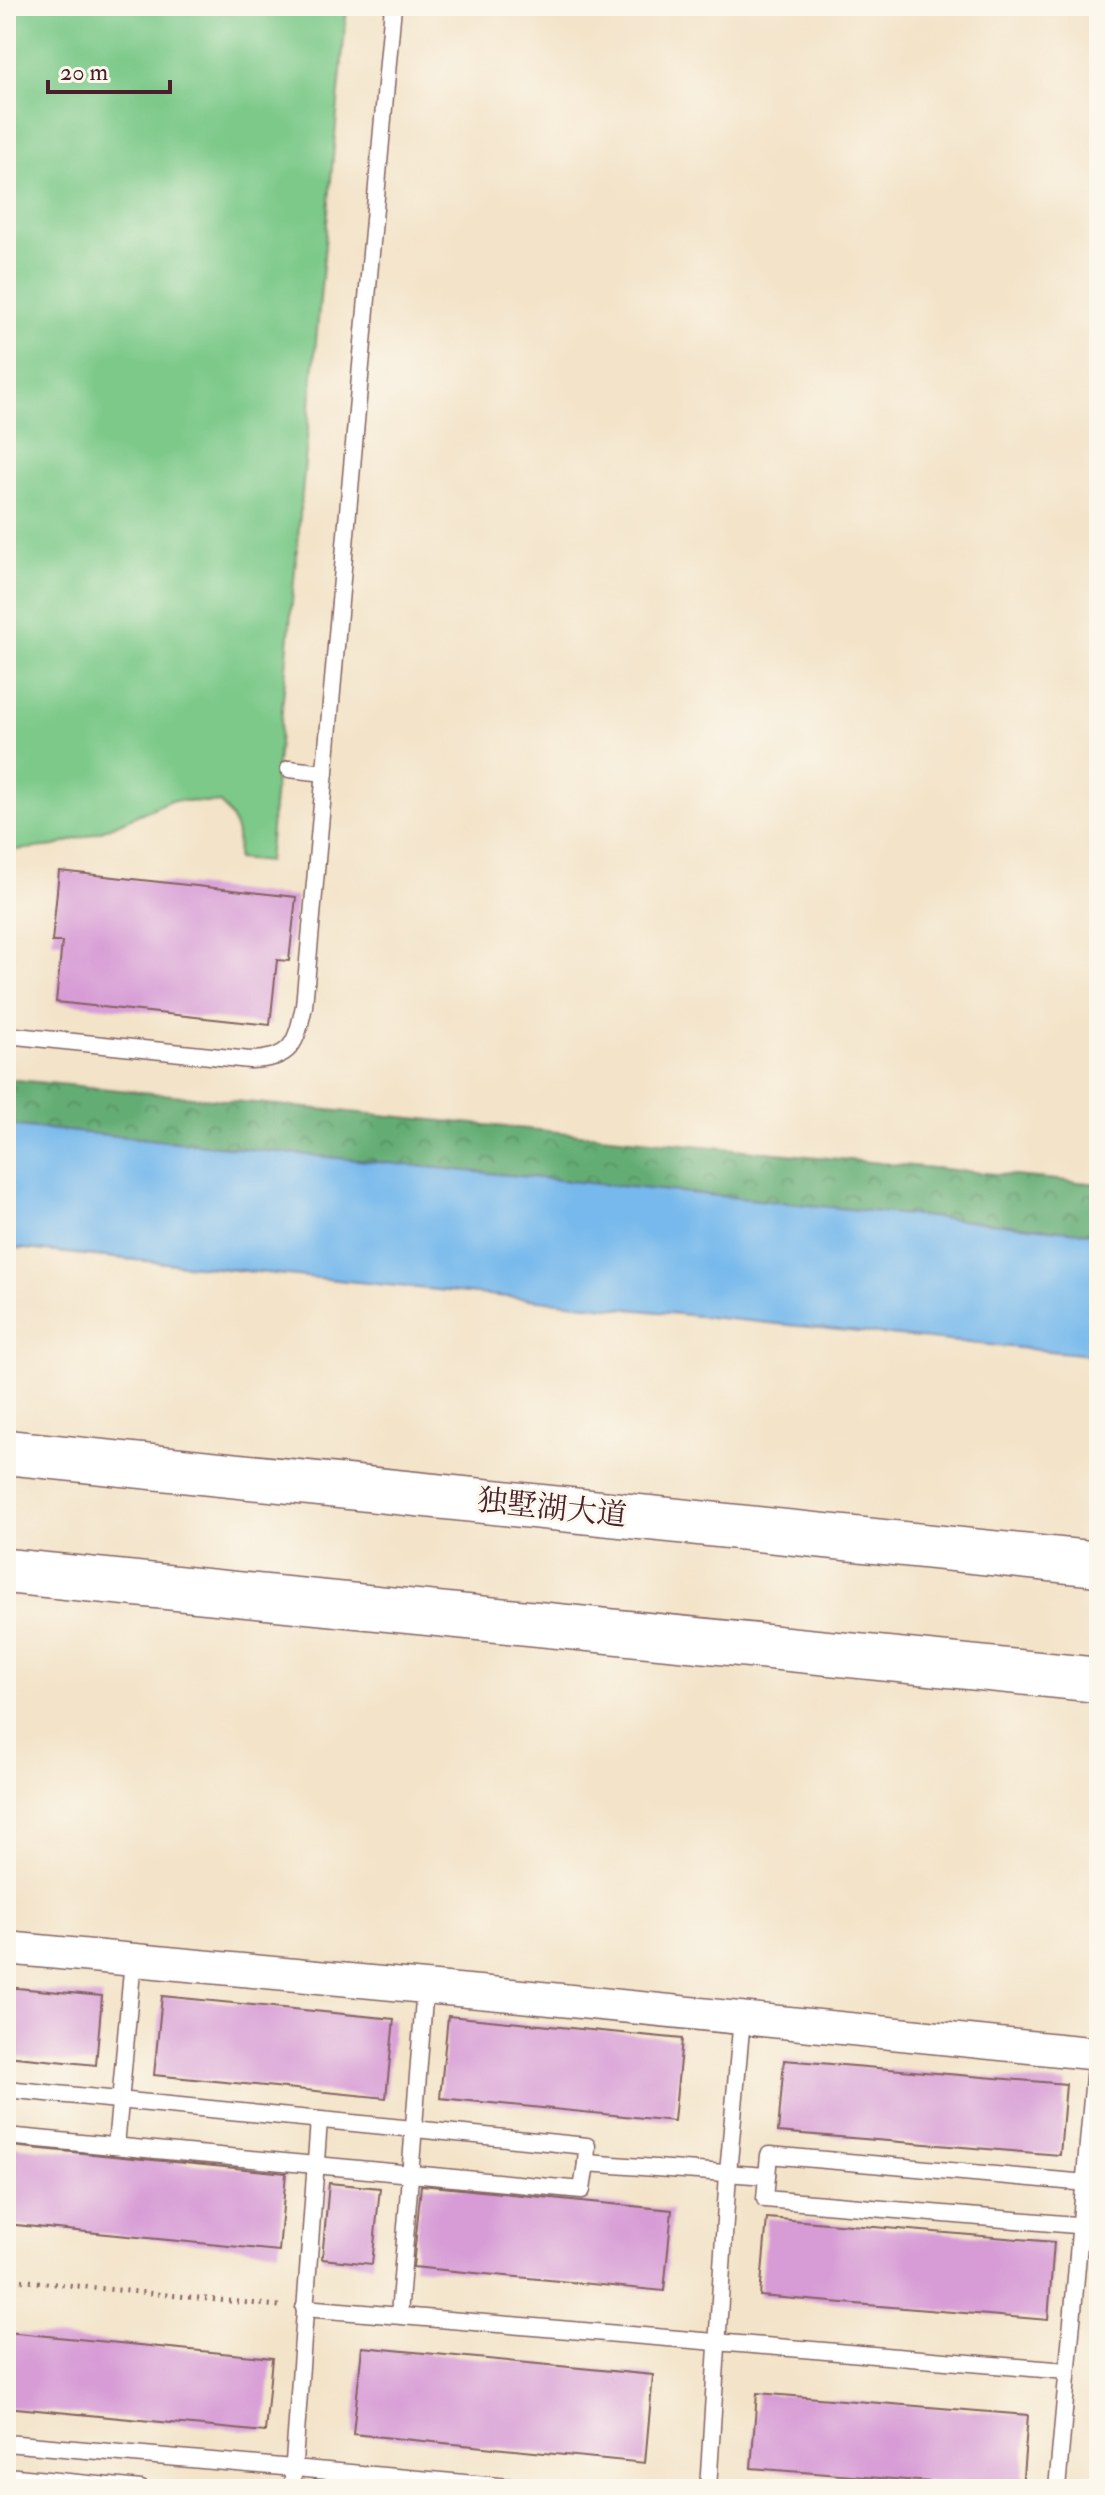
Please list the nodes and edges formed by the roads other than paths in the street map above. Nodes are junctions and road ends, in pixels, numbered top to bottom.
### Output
1 (393, 6) edge
2 (289, 769) dead end
3 (325, 773) junction
4 (6, 1035) edge
5 (6, 1452) edge
6 (1099, 1564) edge
7 (6, 1571) edge
8 (1099, 1680) edge
9 (6, 1948) edge
10 (133, 1960) junction
11 (425, 1987) junction
12 (742, 2018) junction
13 (1097, 2054) edge
14 (6, 2089) edge
15 (121, 2101) junction
16 (319, 2120) junction
17 (413, 2129) junction
18 (6, 2136) edge
19 (116, 2146) junction
20 (586, 2163) junction
21 (316, 2165) junction
22 (409, 2173) junction
23 (728, 2173) junction
24 (767, 2176) junction
25 (1092, 2183) edge
26 (1091, 2226) edge
27 (304, 2308) junction
28 (399, 2315) junction
29 (717, 2342) junction
30 (1067, 2371) junction
31 (6, 2443) edge
32 (293, 2467) junction
33 (6, 2476) edge
34 (141, 2489) edge
35 (292, 2489) edge
36 (534, 2489) edge
37 (708, 2489) edge
38 (1057, 2489) edge

1 - 3 lane
2 - 3 lane
3 - 4 lane
5 - 6 main road, 独墅湖大道
7 - 8 main road
9 - 10 street
10 - 11 street
10 - 15 lane
11 - 12 street
11 - 17 lane
12 - 13 street
12 - 23 lane
13 - 25 lane
14 - 15 lane
15 - 16 lane
15 - 19 lane
16 - 17 lane
16 - 21 lane
17 - 20 lane
17 - 22 lane
18 - 19 lane
19 - 21 lane
20 - 22 lane
20 - 23 lane
21 - 22 lane
21 - 27 lane
22 - 28 lane
23 - 24 lane
23 - 29 lane
24 - 25 lane
24 - 26 lane
25 - 26 lane
26 - 30 lane
27 - 28 lane
27 - 32 lane
28 - 29 lane
29 - 30 lane
29 - 37 lane
30 - 38 lane
31 - 32 lane
32 - 35 lane
32 - 36 lane
33 - 34 lane

